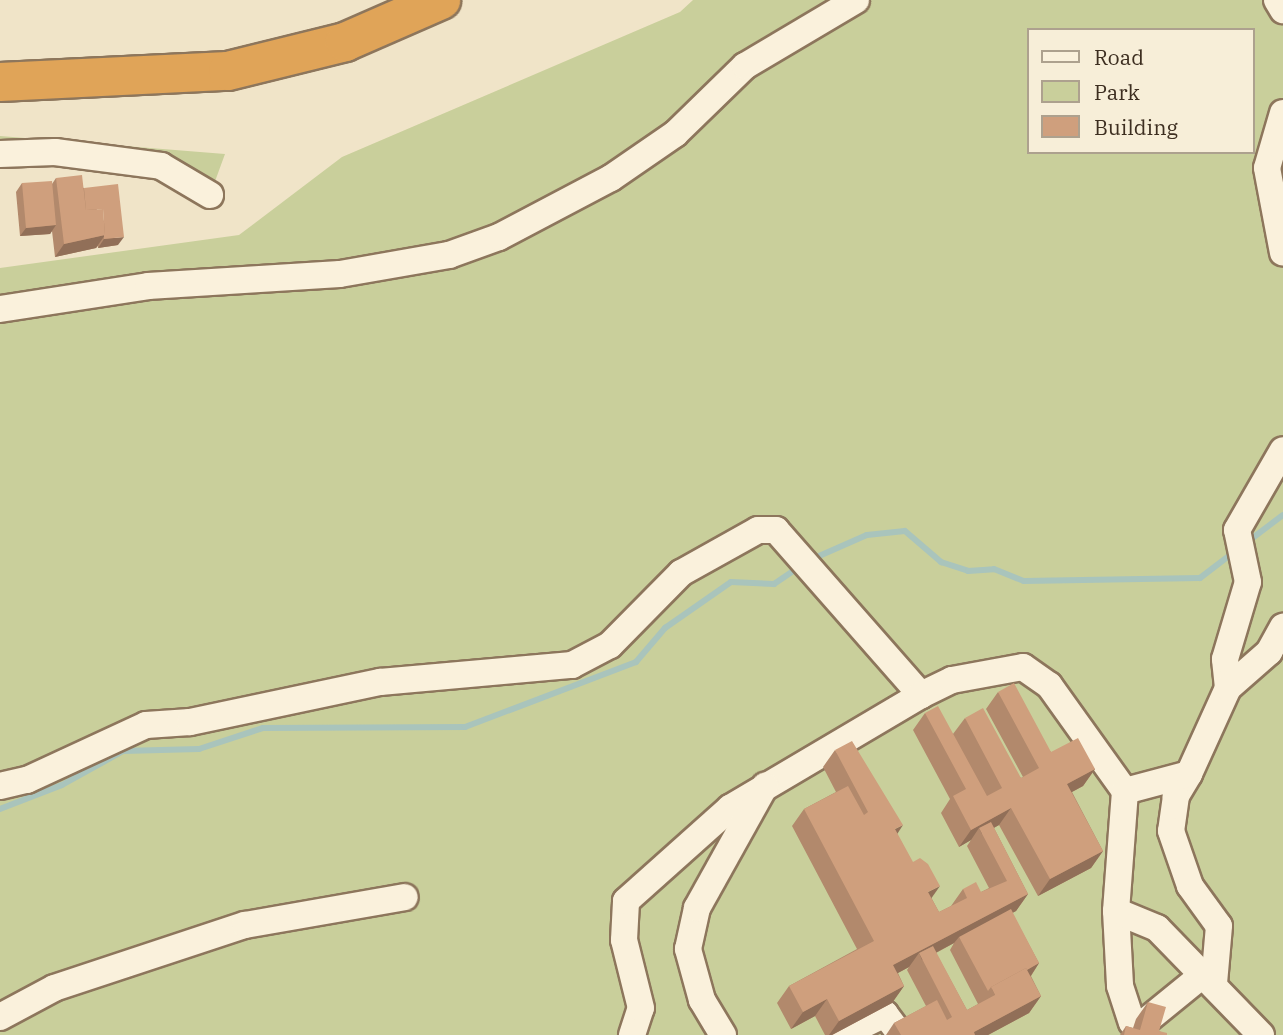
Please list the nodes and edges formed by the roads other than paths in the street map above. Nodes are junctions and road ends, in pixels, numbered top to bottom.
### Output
1 (441, 0) edge
2 (856, 0) edge
3 (1277, 0) edge
4 (1283, 10) edge
5 (0, 82) edge
6 (1283, 113) edge
7 (0, 154) edge
8 (210, 195) dead end
9 (1283, 253) edge
10 (0, 309) edge
11 (1283, 450) edge
12 (1283, 627) edge
13 (1228, 688) junction
14 (921, 695) junction
15 (1189, 774) junction
16 (767, 783) junction
17 (0, 786) edge
18 (1125, 791) junction
19 (405, 897) dead end
20 (1116, 911) junction
21 (1210, 978) junction
22 (0, 1017) edge
23 (1255, 1028) edge
24 (898, 1031) edge
25 (632, 1035) edge
26 (723, 1035) edge
27 (842, 1035) edge

1 - 5 highway
2 - 10 lane
3 - 4 lane
6 - 9 lane
7 - 8 lane
11 - 13 lane
12 - 13 lane
13 - 15 lane
14 - 16 lane
14 - 17 lane
14 - 18 lane
15 - 18 lane
15 - 21 lane
16 - 25 lane
16 - 26 lane
18 - 20 lane
19 - 22 lane
20 - 21 lane
20 - 21 lane
21 - 23 lane
24 - 27 lane

